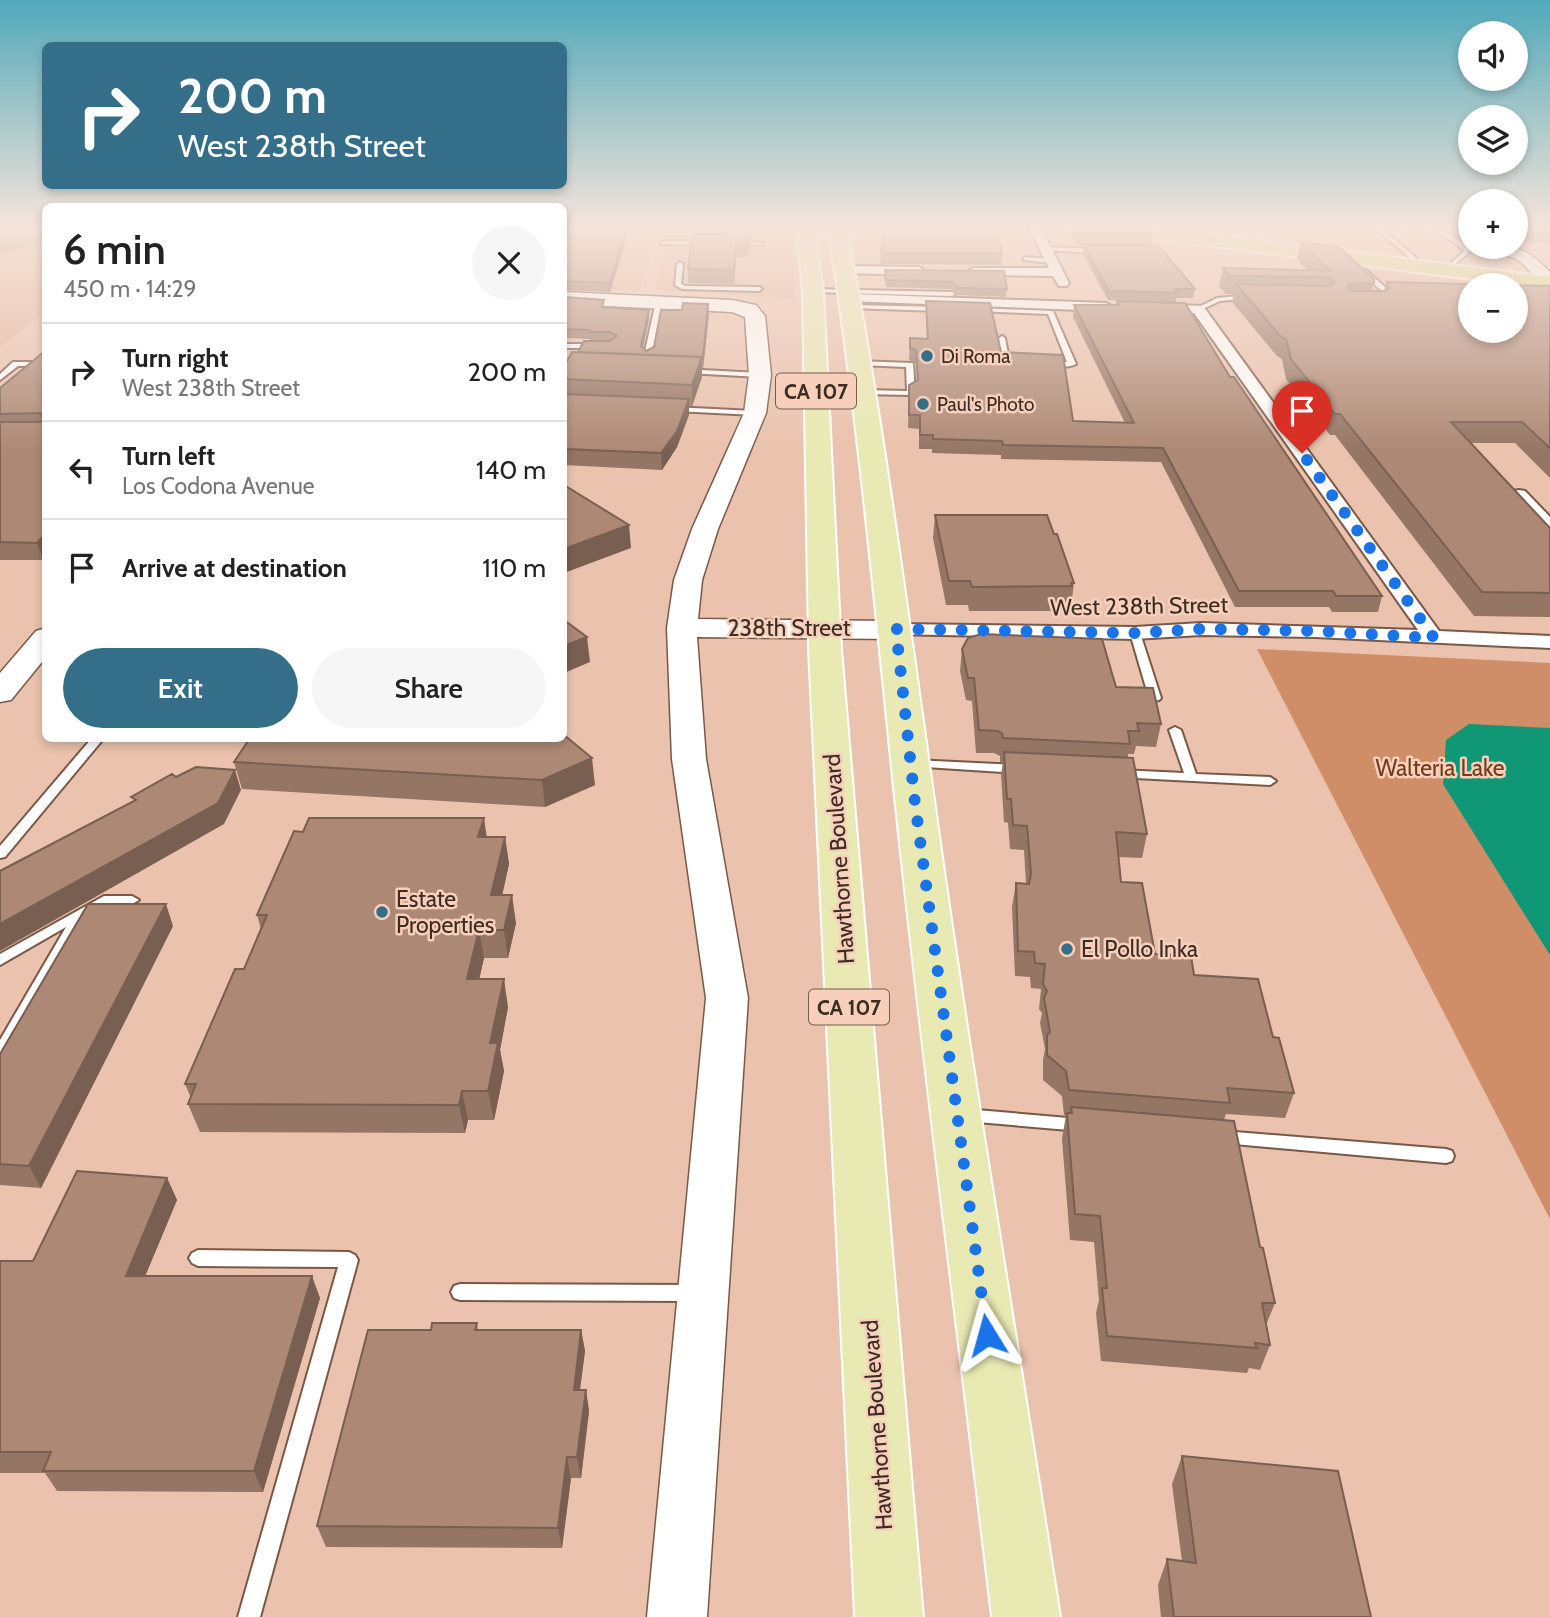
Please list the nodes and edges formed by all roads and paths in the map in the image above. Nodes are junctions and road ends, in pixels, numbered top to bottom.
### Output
1 (659, 301) edge
2 (747, 301) edge
3 (813, 301) edge
4 (851, 301) edge
5 (889, 301) edge
6 (929, 301) edge
7 (1072, 301) edge
8 (1214, 301) edge
9 (1074, 306) junction
10 (1115, 307) edge
11 (1143, 307) edge
12 (1198, 309) junction
13 (1002, 338) dead end
14 (567, 345) edge
15 (611, 346) edge
16 (648, 356) edge
17 (1019, 361) edge
18 (1046, 362) edge
19 (859, 363) junction
20 (42, 364) edge
21 (672, 370) edge
22 (760, 375) junction
23 (0, 378) edge
24 (863, 393) junction
25 (667, 408) edge
26 (755, 413) junction
27 (1504, 480) edge
28 (1550, 528) edge
29 (682, 628) junction
30 (824, 628) junction
31 (896, 629) junction
32 (1135, 633) junction
33 (1434, 638) junction
34 (42, 642) edge
35 (1550, 642) edge
36 (0, 693) edge
37 (1155, 698) edge
38 (1175, 730) dead end
39 (96, 742) edge
40 (910, 764) junction
41 (1032, 770) edge
42 (1112, 774) edge
43 (1191, 778) junction
44 (1270, 781) dead end
45 (0, 854) edge
46 (132, 900) dead end
47 (82, 912) junction
48 (0, 960) edge
49 (0, 1053) edge
50 (957, 1115) junction
51 (1094, 1126) edge
52 (1201, 1135) edge
53 (1446, 1156) dead end
54 (198, 1258) dead end
55 (460, 1292) dead end
56 (704, 1294) junction
57 (249, 1617) edge
58 (677, 1617) edge
59 (888, 1617) edge
60 (1026, 1617) edge

1 - 16 lane
2 - 22 street
3 - 30 main road, Hawthorne Boulevard / CA 107
4 - 19 main road, CA 107
5 - 18 lane
6 - 9 street
7 - 9 street
8 - 12 lane
9 - 10 street
11 - 12 street
12 - 33 street
13 - 17 lane
14 - 15 lane
19 - 24 main road, CA 107
19 - 24 lane
20 - 23 lane
21 - 22 lane
22 - 26 street
24 - 31 main road, CA 107
25 - 26 lane
26 - 29 street
27 - 28 street
29 - 30 street, 238th Street
29 - 56 street
30 - 31 street, 238th Street
30 - 59 main road, Hawthorne Boulevard / CA 107
31 - 32 street, West 238th Street
31 - 40 main road, CA 107
32 - 33 street, West 238th Street
32 - 37 lane
33 - 35 street, West 238th Street
34 - 36 street
38 - 43 lane
39 - 45 lane
40 - 41 lane
40 - 50 main road, CA 107
42 - 43 lane
43 - 44 lane
46 - 47 lane
47 - 48 lane
47 - 49 lane
50 - 51 lane
50 - 60 main road, CA 107
52 - 53 lane
54 - 57 lane
55 - 56 lane
56 - 58 street

